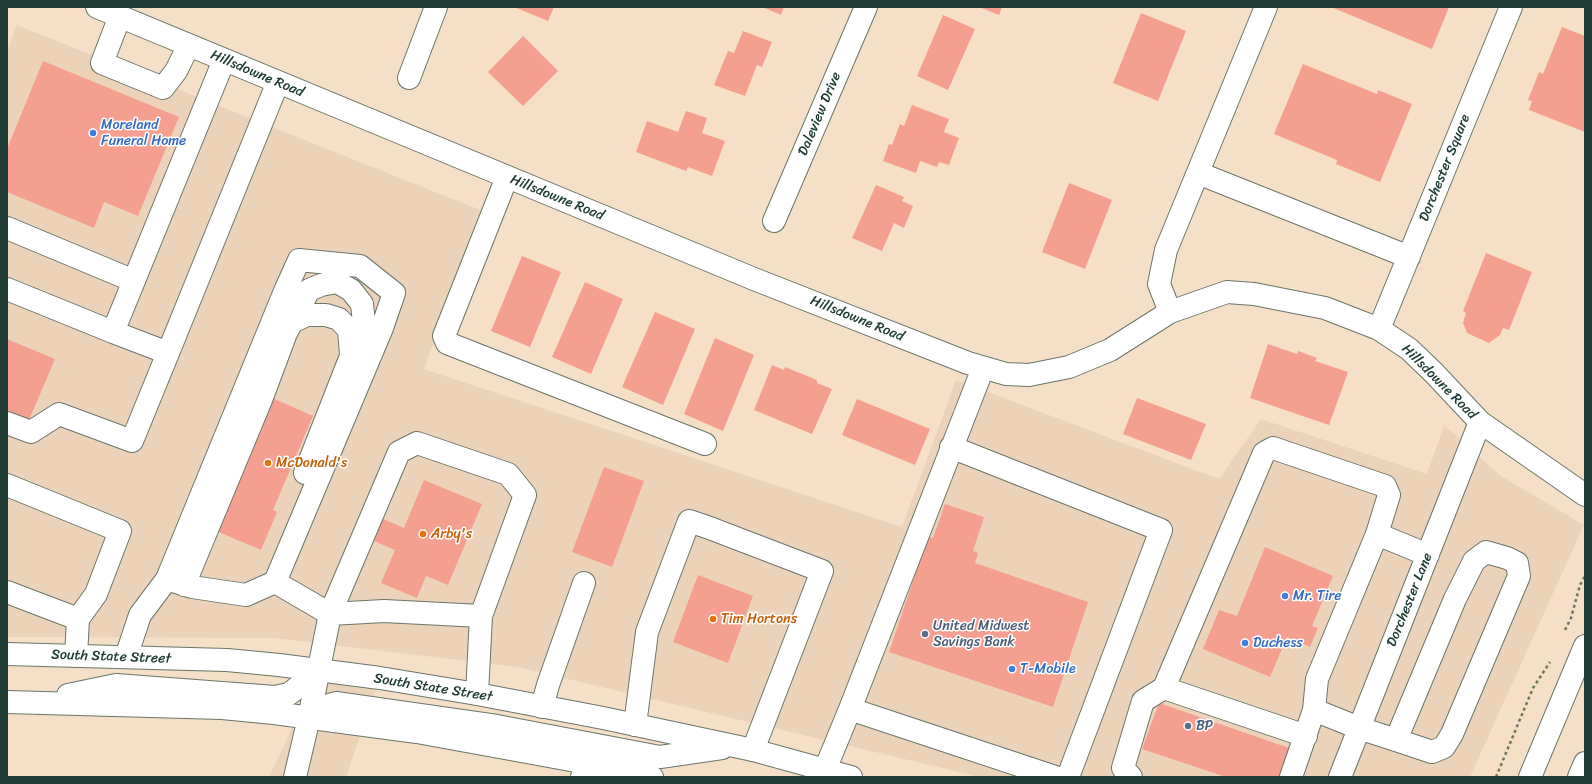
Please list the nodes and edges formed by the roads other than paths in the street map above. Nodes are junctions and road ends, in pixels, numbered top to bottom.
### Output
1 (97, 7) edge
2 (436, 7) edge
3 (866, 7) edge
4 (1266, 7) edge
5 (1511, 7) edge
6 (120, 16) junction
7 (189, 45) junction
8 (224, 60) junction
9 (409, 78) dead end
10 (278, 82) junction
11 (1198, 173) junction
12 (507, 177) junction
13 (774, 222) dead end
14 (7, 228) edge
15 (1409, 257) junction
16 (134, 280) junction
17 (7, 289) edge
18 (1170, 312) junction
19 (292, 322) junction
20 (1379, 328) junction
21 (113, 332) junction
22 (168, 353) junction
23 (351, 356) junction
24 (983, 368) junction
25 (1480, 422) junction
26 (7, 423) edge
27 (705, 444) dead end
28 (951, 447) junction
29 (7, 485) edge
30 (1585, 495) edge
31 (1377, 534) junction
32 (288, 551) junction
33 (1428, 555) junction
34 (176, 582) junction
35 (276, 582) junction
36 (584, 583) dead end
37 (7, 592) edge
38 (330, 614) junction
39 (481, 616) junction
40 (78, 619) junction
41 (1585, 646) edge
42 (7, 654) edge
43 (76, 656) junction
44 (126, 657) junction
45 (319, 671) junction
46 (1164, 688) junction
47 (476, 694) junction
48 (7, 702) edge
49 (36, 702) junction
50 (542, 707) junction
51 (850, 708) junction
52 (1314, 710) junction
53 (309, 718) junction
54 (635, 725) junction
55 (1359, 728) junction
56 (1306, 736) junction
57 (1396, 740) junction
58 (744, 748) junction
59 (1585, 763) edge
60 (585, 770) edge
61 (822, 775) edge
62 (295, 777) edge
63 (652, 777) edge
64 (851, 777) edge
65 (1055, 777) edge
66 (1068, 777) edge
67 (1131, 777) edge
68 (1291, 777) edge
69 (1340, 777) edge
70 (1530, 777) edge
71 (1580, 777) edge

1 - 6 street, Hillsdowne Road
2 - 9 street
3 - 13 street, Daleview Drive
4 - 11 street
5 - 15 street, Dorchester Square
6 - 7 street, Hillsdowne Road
6 - 7 street
7 - 8 street, Hillsdowne Road
8 - 10 street, Hillsdowne Road
8 - 16 street
10 - 12 street, Hillsdowne Road
10 - 22 street
11 - 15 street
11 - 18 street
12 - 24 street, Hillsdowne Road
12 - 27 street
14 - 16 street
15 - 20 street, Dorchester Square
16 - 21 street
17 - 21 street
18 - 20 street, Hillsdowne Road
18 - 24 street, Hillsdowne Road
19 - 23 street
19 - 23 street
19 - 34 street
20 - 25 street, Hillsdowne Road
21 - 22 street
22 - 26 street
23 - 32 street
24 - 28 street
25 - 30 street, Hillsdowne Road
25 - 33 street, Dorchester Lane
28 - 51 street
28 - 66 street
29 - 40 street
31 - 33 street
31 - 46 street
31 - 52 street
32 - 34 street
32 - 35 street
33 - 55 street, Dorchester Lane
34 - 35 street
34 - 44 street
35 - 38 street
36 - 50 street
37 - 40 street
38 - 39 street
38 - 39 street
38 - 45 street
39 - 47 street
40 - 43 street
41 - 70 street
42 - 43 street, South State Street
43 - 44 street, South State Street
44 - 45 street, South State Street
45 - 47 street, South State Street
45 - 49 street
45 - 53 street
46 - 56 street
46 - 67 street
47 - 50 street, South State Street
48 - 49 street
49 - 53 street
50 - 54 street, South State Street
51 - 61 street
51 - 65 street
52 - 55 street
52 - 56 street
53 - 58 street
53 - 60 street
53 - 62 street
54 - 58 street, South State Street
54 - 58 street
55 - 57 street
55 - 69 street, Dorchester Lane
56 - 68 street
57 - 57 street
58 - 61 street, South State Street
59 - 71 street
60 - 63 street
61 - 64 street, South State Street

